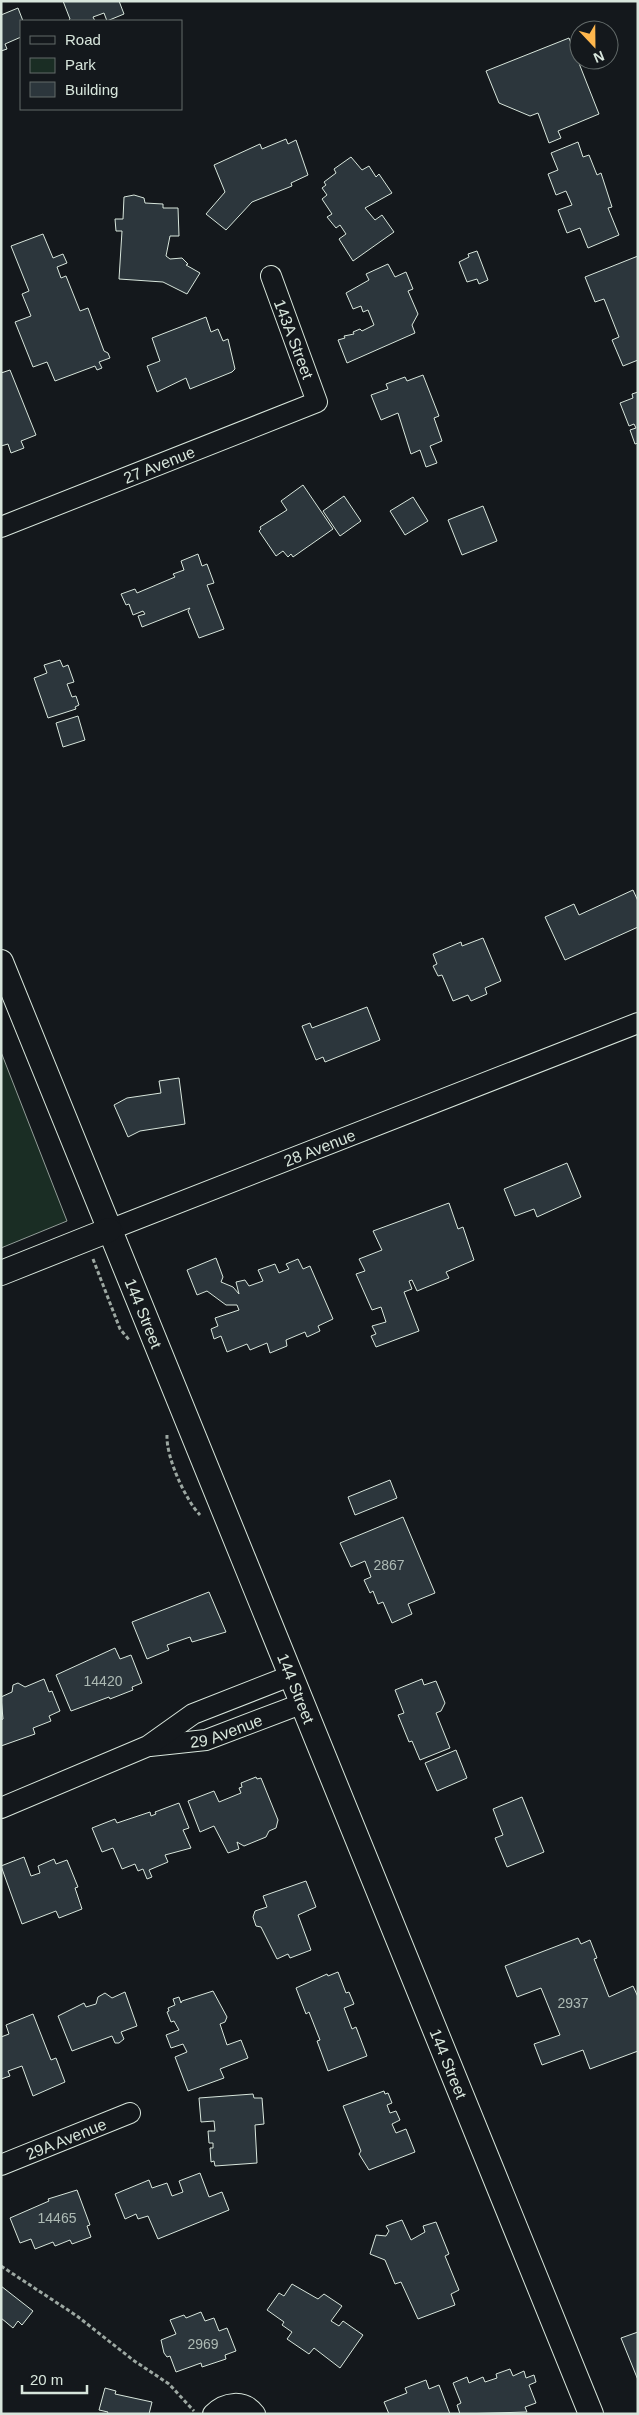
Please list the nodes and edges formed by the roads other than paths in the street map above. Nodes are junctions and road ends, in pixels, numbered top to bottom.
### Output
1 (271, 276) dead end
2 (317, 402) joint
3 (1, 527) edge
4 (1, 962) edge
5 (638, 1023) edge
6 (110, 1230) junction
7 (1, 1273) edge
8 (290, 1676) junction
9 (301, 1704) junction
10 (148, 1746) junction
11 (1, 1808) edge
12 (130, 2112) dead end
13 (1, 2165) edge
14 (213, 2414) edge
15 (255, 2414) edge
16 (591, 2414) edge

1 - 2 street, 143A Street
2 - 3 street, 27 Avenue
4 - 6 street, 144 Street
5 - 6 street, 28 Avenue
6 - 7 street, 28 Avenue
6 - 8 street, 144 Street
8 - 9 street, 144 Street
8 - 10 street, 29 Avenue
9 - 10 street, 29 Avenue
9 - 16 street, 144 Street
10 - 11 street, 29 Avenue
12 - 13 street, 29A Avenue
14 - 15 street

